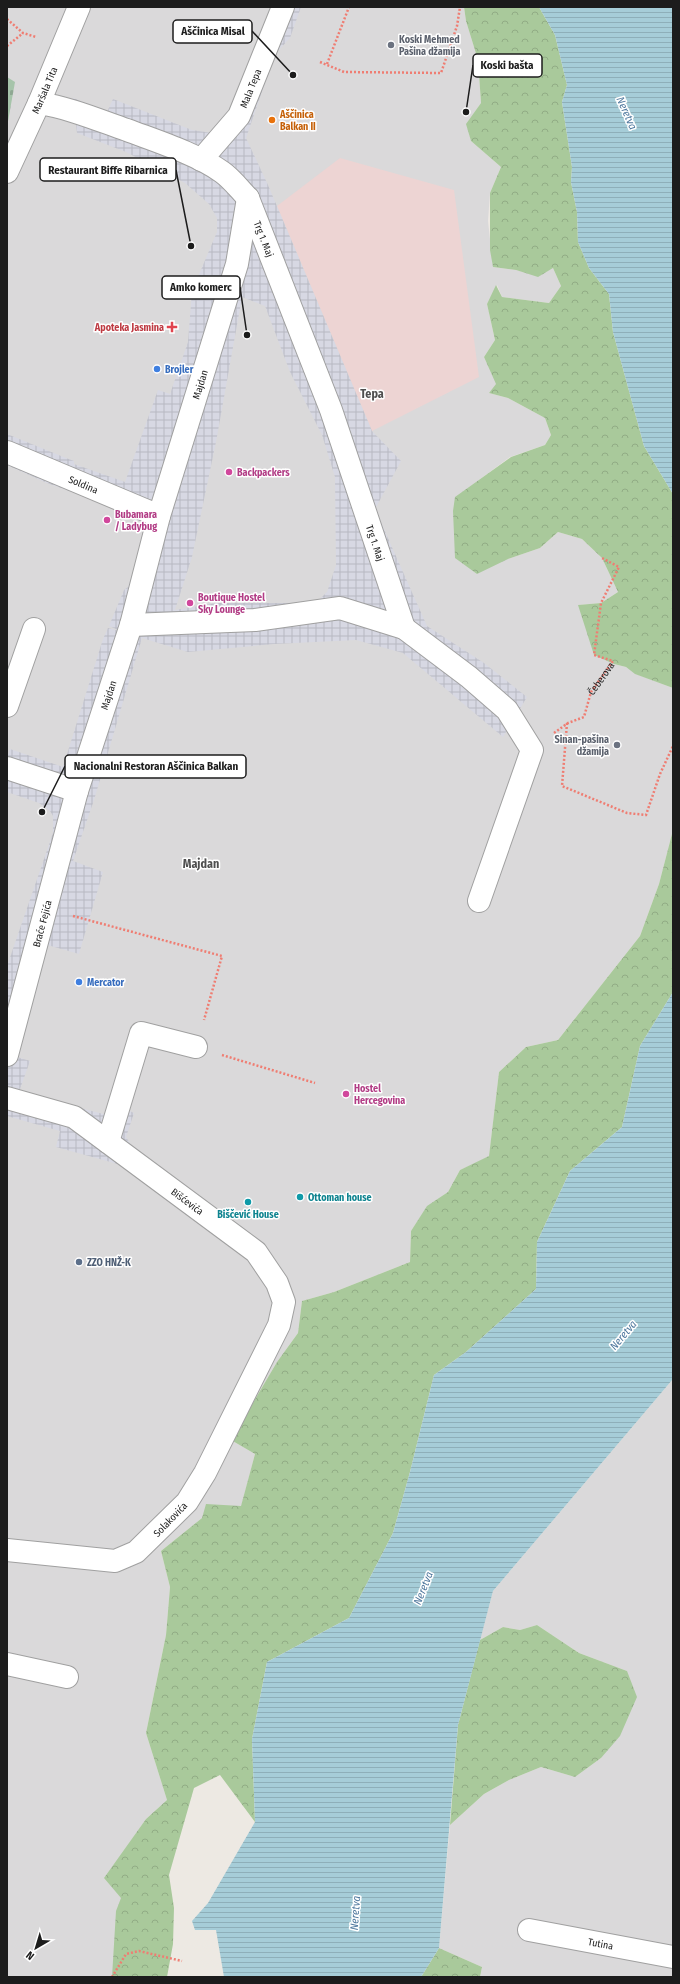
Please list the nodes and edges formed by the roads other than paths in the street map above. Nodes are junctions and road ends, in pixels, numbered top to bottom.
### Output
1 (79, 7) edge
2 (283, 7) edge
3 (39, 103) junction
4 (201, 160) junction
5 (7, 172) edge
6 (248, 198) junction
7 (7, 452) edge
8 (159, 516) junction
9 (131, 625) junction
10 (34, 628) dead end
11 (404, 628) junction
12 (7, 706) edge
13 (7, 768) edge
14 (77, 791) junction
15 (479, 901) dead end
16 (9, 1043) edge
17 (196, 1047) road end
18 (7, 1098) edge
19 (108, 1142) junction
20 (259, 1364) joint
21 (7, 1550) edge
22 (7, 1664) edge
23 (67, 1677) dead end
24 (529, 1930) dead end
25 (673, 1957) edge

1 - 3 street, Maršala Tita
2 - 4 street, Mala Tepa
3 - 4 street
3 - 5 street, Maršala Tita
4 - 6 street
6 - 8 street, Majdan
6 - 11 street, Trg 1. Maj
7 - 8 street, Soldina
8 - 9 street, Majdan
9 - 11 street
9 - 14 street, Majdan
10 - 12 street
11 - 15 street
13 - 14 street
14 - 16 street, Braće Fejića
17 - 19 street
18 - 19 street, Bišćevića
19 - 20 street, Bišćevića
20 - 21 street, Solakovića
22 - 23 street
24 - 25 street, Tutina

